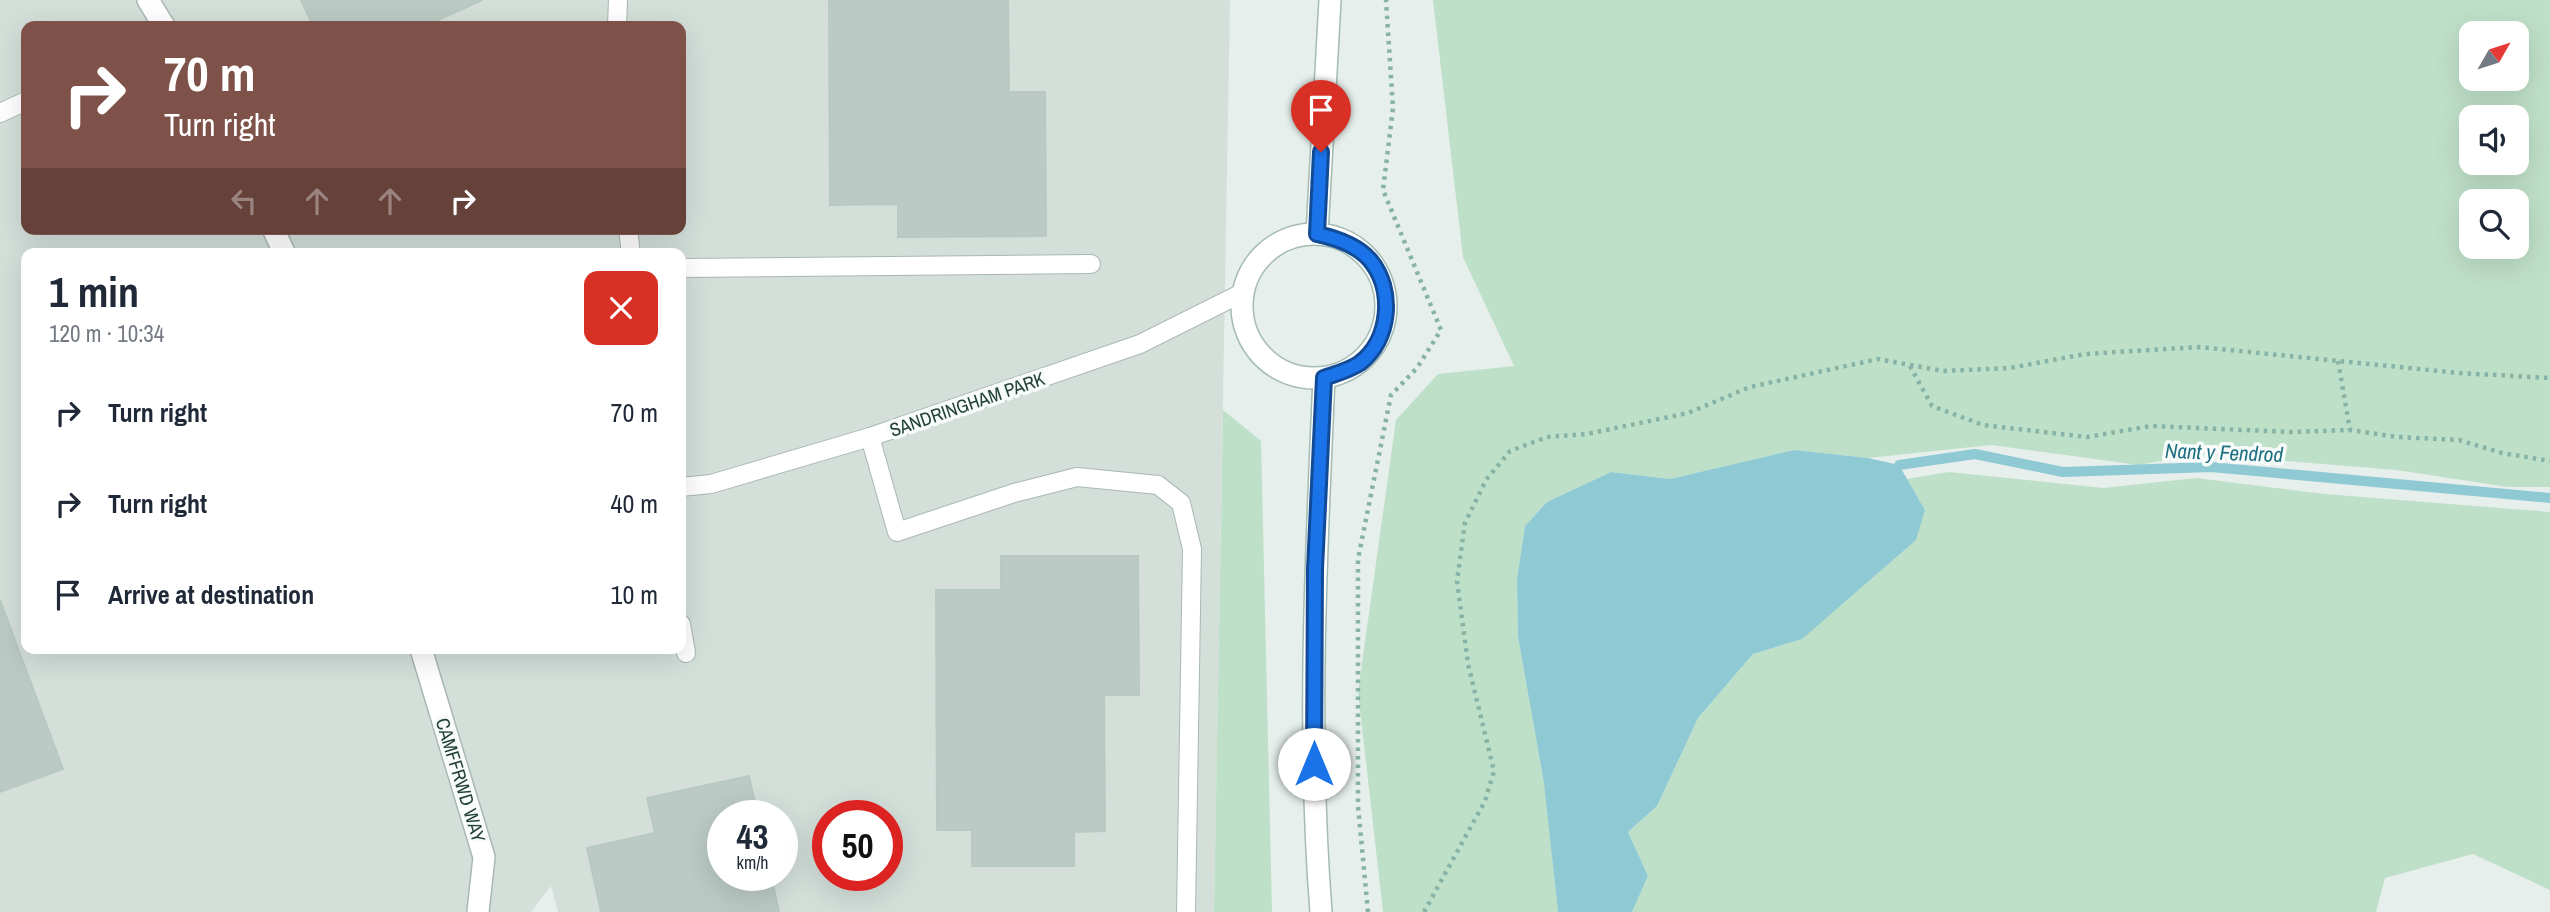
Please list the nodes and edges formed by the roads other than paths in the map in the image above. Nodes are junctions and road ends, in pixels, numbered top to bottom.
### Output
1 (148, 0) edge
2 (618, 0) edge
3 (1330, 0) edge
4 (161, 21) edge
5 (617, 21) edge
6 (21, 103) edge
7 (0, 113) edge
8 (1317, 234) junction
9 (1091, 264) dead end
10 (686, 268) edge
11 (1244, 292) junction
12 (1324, 378) junction
13 (870, 437) junction
14 (686, 486) edge
15 (423, 654) edge
16 (478, 912) edge
17 (1186, 912) edge
18 (1321, 912) edge

1 - 4 main road
2 - 5 lane
3 - 8 main road
6 - 7 lane
8 - 11 main road
8 - 12 main road
9 - 10 lane
11 - 12 main road
11 - 13 lane, SANDRINGHAM PARK
12 - 18 main road
13 - 14 lane, SANDRINGHAM PARK
13 - 17 lane
15 - 16 main road, CAMFFRWD WAY

